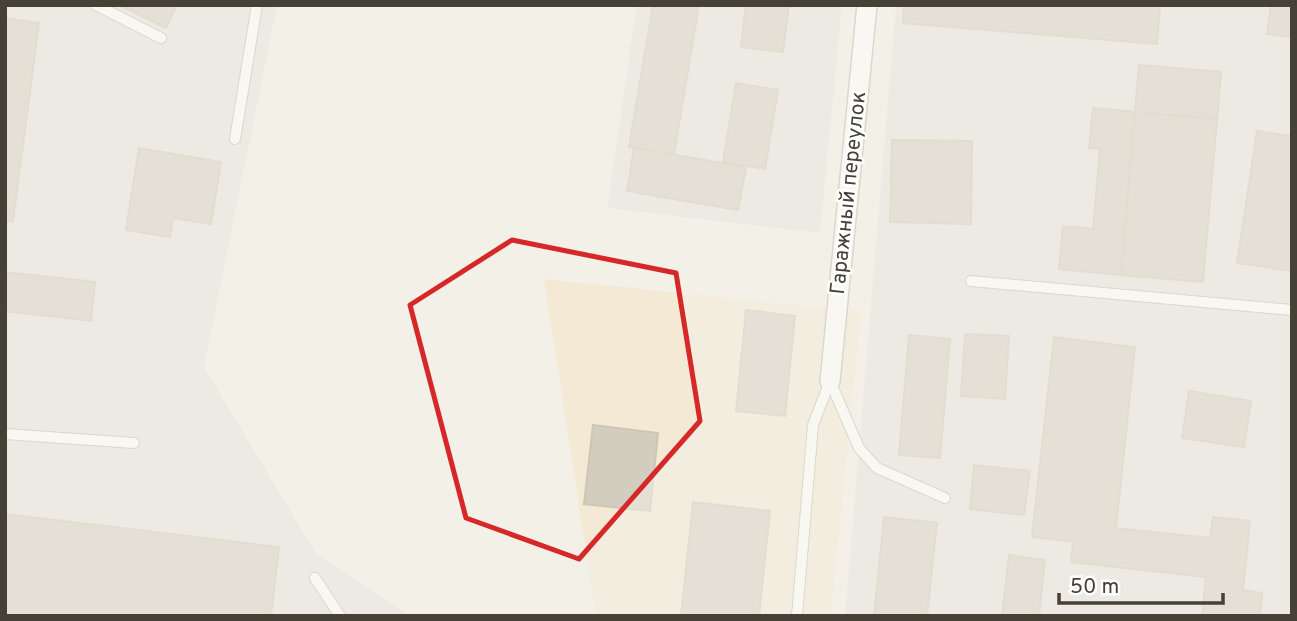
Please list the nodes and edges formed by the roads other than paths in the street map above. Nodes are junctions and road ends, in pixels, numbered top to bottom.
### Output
1 (96, 5) edge
2 (257, 5) edge
3 (867, 5) edge
4 (161, 38) dead end
5 (235, 139) dead end
6 (971, 281) dead end
7 (1292, 310) edge
8 (830, 381) junction
9 (5, 434) edge
10 (134, 443) dead end
11 (945, 498) dead end
12 (315, 578) dead end
13 (340, 616) edge
14 (797, 616) edge

1 - 4 lane
2 - 5 lane
3 - 8 street, Гаражный переулок
6 - 7 lane
8 - 11 lane
8 - 14 lane
9 - 10 lane
12 - 13 lane

